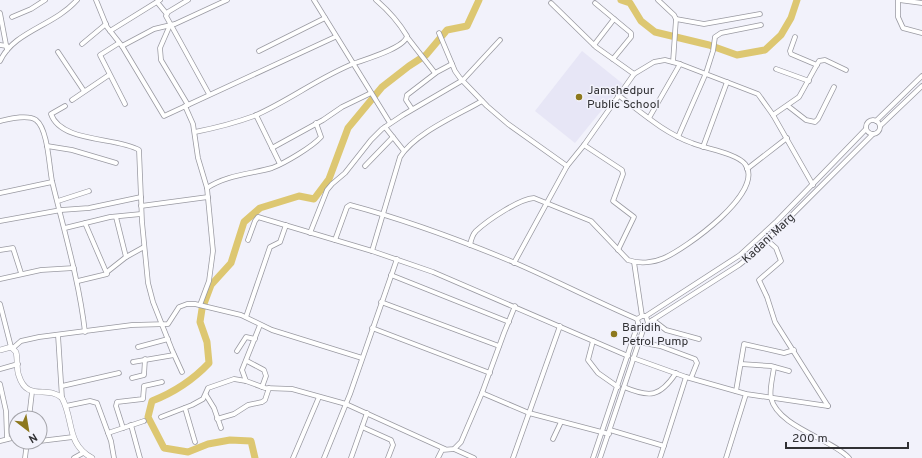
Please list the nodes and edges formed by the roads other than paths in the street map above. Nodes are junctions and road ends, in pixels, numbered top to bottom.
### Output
1 (45, 0) edge
2 (77, 0) edge
3 (97, 0) edge
4 (188, 0) edge
5 (227, 0) edge
6 (314, 0) edge
7 (376, 0) edge
8 (658, 0) edge
9 (899, 0) edge
10 (159, 1) edge
11 (551, 3) dead end
12 (595, 3) dead end
13 (922, 4) edge
14 (0, 13) edge
15 (166, 14) junction
16 (760, 14) dead end
17 (12, 17) dead end
18 (325, 18) junction
19 (614, 19) junction
20 (676, 19) junction
21 (106, 24) junction
22 (170, 25) junction
23 (761, 25) dead end
24 (110, 31) junction
25 (439, 33) dead end
26 (922, 33) edge
27 (335, 36) junction
28 (795, 37) dead end
29 (407, 38) junction
30 (500, 40) dead end
31 (82, 44) dead end
32 (120, 44) junction
33 (0, 45) edge
34 (594, 45) junction
35 (7, 48) junction
36 (259, 51) dead end
37 (58, 52) dead end
38 (613, 59) junction
39 (0, 61) edge
40 (673, 62) junction
41 (353, 64) junction
42 (452, 64) junction
43 (680, 64) junction
44 (817, 65) junction
45 (776, 69) dead end
46 (846, 70) dead end
47 (435, 73) junction
48 (706, 73) junction
49 (634, 74) junction
50 (109, 75) junction
51 (922, 76) edge
52 (463, 80) junction
53 (808, 81) junction
54 (727, 82) junction
55 (922, 86) edge
56 (834, 87) dead end
57 (84, 91) junction
58 (209, 94) junction
59 (371, 94) junction
60 (618, 95) junction
61 (72, 100) dead end
62 (482, 101) junction
63 (125, 104) dead end
64 (187, 105) junction
65 (65, 106) dead end
66 (788, 106) junction
67 (412, 109) junction
68 (256, 115) junction
69 (774, 115) junction
70 (649, 118) junction
71 (0, 121) edge
72 (876, 121) junction
73 (316, 123) junction
74 (390, 123) junction
75 (880, 126) junction
76 (385, 127) junction
77 (866, 129) junction
78 (195, 132) junction
79 (872, 134) junction
80 (393, 137) junction
81 (678, 137) junction
82 (787, 138) junction
83 (584, 145) junction
84 (47, 146) junction
85 (703, 147) junction
86 (272, 148) junction
87 (404, 151) junction
88 (116, 163) dead end
89 (280, 164) junction
90 (365, 166) dead end
91 (567, 166) junction
92 (747, 169) junction
93 (52, 182) junction
94 (813, 185) junction
95 (207, 188) junction
96 (89, 191) dead end
97 (0, 193) edge
98 (141, 197) junction
99 (208, 198) junction
100 (58, 200) junction
101 (547, 202) junction
102 (141, 206) junction
103 (61, 210) junction
104 (141, 214) junction
105 (383, 214) junction
106 (116, 217) junction
107 (0, 221) edge
108 (85, 223) junction
109 (286, 225) junction
110 (65, 228) junction
111 (310, 233) junction
112 (248, 240) dead end
113 (335, 240) junction
114 (767, 240) junction
115 (470, 245) junction
116 (144, 247) junction
117 (0, 250) edge
118 (618, 250) junction
119 (372, 251) junction
120 (126, 257) junction
121 (396, 259) junction
122 (634, 262) junction
123 (514, 263) junction
124 (74, 268) junction
125 (107, 272) junction
126 (21, 273) junction
127 (391, 275) junction
128 (0, 279) edge
129 (78, 281) junction
130 (381, 302) junction
131 (0, 304) edge
132 (200, 305) junction
133 (516, 306) junction
134 (644, 316) junction
135 (246, 318) junction
136 (637, 319) junction
137 (653, 320) junction
138 (509, 322) junction
139 (648, 323) junction
140 (638, 324) junction
141 (162, 325) junction
142 (260, 325) junction
143 (560, 326) junction
144 (644, 327) junction
145 (372, 328) junction
146 (85, 332) junction
147 (58, 335) junction
148 (168, 339) junction
149 (255, 339) junction
150 (699, 339) dead end
151 (593, 341) junction
152 (638, 342) junction
153 (499, 346) junction
154 (138, 347) dead end
155 (12, 348) junction
156 (0, 350) edge
157 (794, 350) junction
158 (237, 351) dead end
159 (174, 355) junction
160 (628, 356) junction
161 (362, 358) junction
162 (634, 358) junction
163 (145, 359) junction
164 (247, 361) junction
165 (132, 362) dead end
166 (18, 364) junction
167 (741, 364) junction
168 (774, 367) junction
169 (0, 369) edge
170 (182, 372) dead end
171 (789, 372) dead end
172 (119, 373) dead end
173 (490, 373) junction
174 (676, 373) junction
175 (686, 377) junction
176 (132, 378) dead end
177 (691, 378) junction
178 (246, 381) junction
179 (162, 382) dead end
180 (0, 384) edge
181 (62, 386) junction
182 (262, 387) junction
183 (618, 387) junction
184 (269, 388) junction
185 (624, 388) junction
186 (736, 391) junction
187 (32, 392) junction
188 (482, 393) junction
189 (205, 394) junction
190 (746, 394) junction
191 (319, 397) junction
192 (62, 398) junction
193 (771, 398) junction
194 (346, 404) junction
195 (66, 406) junction
196 (185, 408) junction
197 (29, 410) edge
198 (367, 413) junction
199 (529, 413) junction
200 (161, 417) dead end
201 (218, 419) junction
202 (144, 421) dead end
203 (561, 422) junction
204 (132, 425) junction
205 (362, 427) junction
206 (123, 428) junction
207 (221, 428) dead end
208 (602, 432) junction
209 (609, 432) junction
210 (108, 433) junction
211 (73, 437) junction
212 (7, 439) joint
213 (553, 439) dead end
214 (0, 441) edge
215 (48, 441) edge
216 (195, 442) dead end
217 (664, 446) junction
218 (445, 449) junction
219 (454, 449) junction
220 (83, 453) junction
221 (847, 457) edge
222 (74, 458) edge
223 (92, 458) edge
224 (114, 458) edge
225 (140, 458) edge
226 (293, 458) edge
227 (324, 458) edge
228 (350, 458) edge
229 (388, 458) edge
230 (438, 458) edge
231 (474, 458) edge
232 (513, 458) edge
233 (593, 458) edge
234 (600, 458) edge
235 (660, 458) edge
236 (726, 458) edge

1 - 17 street
2 - 35 street
3 - 21 street
4 - 15 street
5 - 22 street
6 - 18 street
7 - 29 street
8 - 20 street
9 - 13 street
9 - 26 street
10 - 15 street
10 - 24 street
11 - 34 street
12 - 19 street
14 - 35 street
15 - 22 street
16 - 20 street
18 - 27 street
18 - 36 street
19 - 34 street
19 - 38 street
20 - 40 street
21 - 24 street
21 - 31 street
22 - 32 street
22 - 58 street
22 - 64 street
23 - 48 street
24 - 32 street
25 - 42 street
27 - 41 street
27 - 58 street
28 - 44 street
29 - 41 street
29 - 47 street
30 - 52 street
32 - 50 street
32 - 64 street
33 - 35 street
34 - 38 street
35 - 39 street
37 - 57 street
38 - 49 street
40 - 43 street
40 - 49 street
41 - 59 street
41 - 68 street
42 - 47 street
42 - 52 street
43 - 48 street
43 - 70 street
44 - 46 street
44 - 53 street
45 - 53 street
47 - 67 street
48 - 54 street
48 - 81 street
49 - 60 street
50 - 57 street
50 - 63 street
51 - 72 street
52 - 62 street
52 - 67 street
53 - 66 street
54 - 69 street
54 - 85 street
55 - 75 street
56 - 66 street
57 - 61 street
58 - 64 street
59 - 73 street
59 - 74 street
60 - 70 street
60 - 83 street
62 - 87 street
62 - 91 street
64 - 78 street
65 - 98 street
66 - 69 street
67 - 74 street
68 - 78 street
68 - 86 street
69 - 82 street
70 - 81 street
71 - 84 street
72 - 75 street
72 - 77 street
73 - 86 street
73 - 89 street
74 - 76 street
75 - 79 street
76 - 80 street
76 - 111 street
77 - 79 street
77 - 94 street, Kadani Marg
78 - 95 street
79 - 114 street, Kadani Marg
80 - 87 street
80 - 90 street
81 - 85 street
82 - 92 street
82 - 94 street
83 - 91 street
83 - 118 street
84 - 88 street
84 - 93 street
85 - 92 street
86 - 89 street
87 - 105 street
89 - 95 street
91 - 101 street
92 - 122 street
93 - 97 street
93 - 100 street
94 - 134 street, Kadani Marg
95 - 99 street
96 - 100 street
98 - 102 street
98 - 103 street
99 - 102 street
99 - 132 street
100 - 103 street
101 - 115 street
101 - 118 street
101 - 123 street
102 - 104 street
103 - 107 street
103 - 110 street
104 - 106 street
104 - 116 street
105 - 113 street
105 - 115 street
105 - 119 street
106 - 108 street
106 - 120 street
108 - 110 street
108 - 125 street
109 - 111 street
109 - 112 street
109 - 135 street
110 - 124 street
111 - 113 street
113 - 119 street
114 - 137 street, Kadani Marg
114 - 157 street
115 - 123 street
116 - 120 street
116 - 141 street
117 - 126 street
118 - 122 street
119 - 121 street
120 - 125 street
121 - 127 street
121 - 133 street
122 - 134 street
123 - 136 street
124 - 126 street
124 - 129 street
125 - 129 street
126 - 128 street
127 - 130 street
127 - 138 street
129 - 146 street
130 - 145 street
130 - 153 street
131 - 155 street
132 - 135 street
132 - 141 street
133 - 138 street
133 - 143 street
134 - 136 street, Kadani Marg
134 - 139 street
135 - 142 street
136 - 140 street
137 - 139 street, Kadani Marg
137 - 150 street
138 - 153 street
139 - 144 street, Kadani Marg
140 - 144 street
140 - 160 street
141 - 146 street
141 - 148 street
142 - 149 street
142 - 161 street
143 - 151 street
143 - 199 street
144 - 152 street
145 - 161 street
145 - 173 street
146 - 147 street
147 - 155 street
147 - 181 street
148 - 154 street
148 - 159 street
149 - 158 street
149 - 164 street
151 - 160 street
151 - 183 street
152 - 162 street
152 - 177 street
153 - 173 street
155 - 156 street
155 - 166 street
157 - 167 street
157 - 193 street
159 - 163 street
159 - 170 street
160 - 183 street
161 - 194 street
162 - 174 street
162 - 185 street
163 - 165 street
163 - 176 street
164 - 178 street
164 - 182 street
166 - 169 street
166 - 187 street
167 - 168 street
167 - 186 street
168 - 171 street
168 - 193 street
172 - 181 street
173 - 188 street
174 - 175 street
174 - 185 street
175 - 177 street
175 - 217 street
177 - 186 street
178 - 182 street
178 - 189 street
179 - 206 street
180 - 212 street
181 - 192 street
182 - 184 street
183 - 208 street
184 - 191 street
184 - 201 street
185 - 209 street
186 - 190 street
187 - 192 street
187 - 197 street
188 - 199 street
188 - 219 street
189 - 196 street
189 - 201 street
190 - 193 street
190 - 236 street
191 - 194 street
191 - 226 street
192 - 195 street
193 - 221 street
194 - 198 street
194 - 227 street
195 - 210 street
195 - 211 street
196 - 200 street
196 - 216 street
198 - 205 street
198 - 218 street
199 - 203 street
199 - 232 street
201 - 207 street
202 - 204 street
203 - 208 street
203 - 213 street
204 - 206 street
204 - 225 street
205 - 228 street
205 - 229 street
206 - 210 street
208 - 209 street
208 - 233 street
209 - 217 street
209 - 234 street
210 - 224 street
211 - 215 street
211 - 220 street
212 - 214 street
217 - 235 street
218 - 219 street
218 - 230 street
219 - 231 street
220 - 222 street
220 - 223 street

